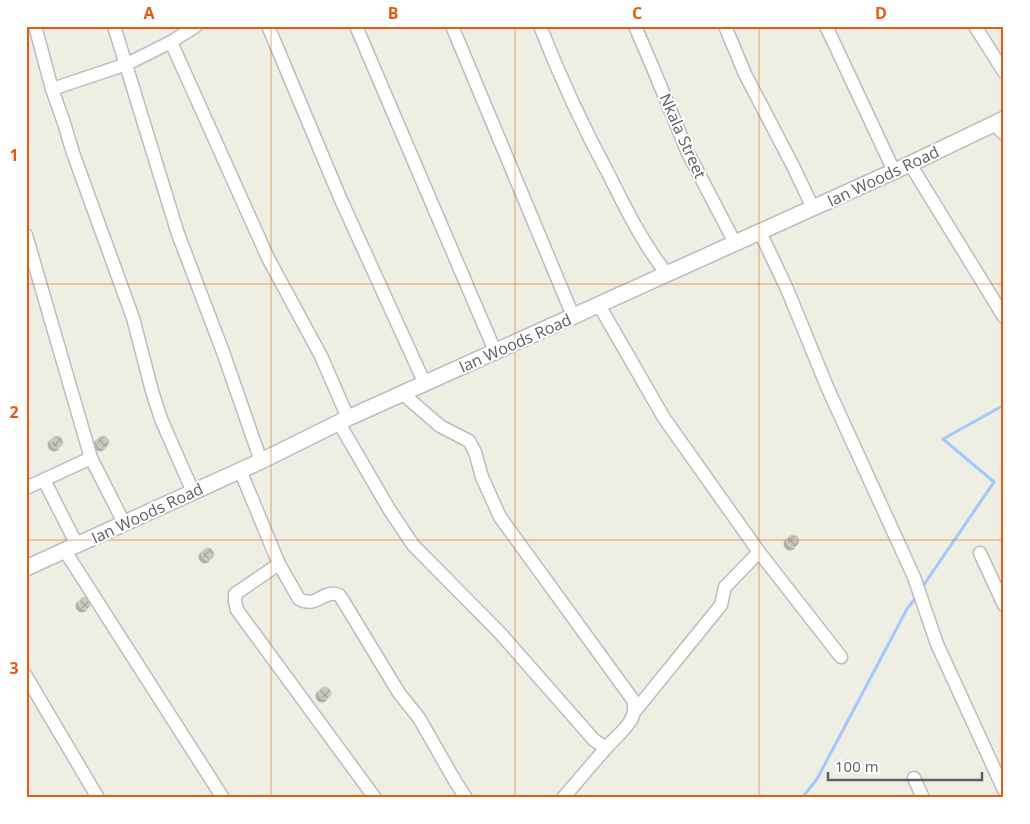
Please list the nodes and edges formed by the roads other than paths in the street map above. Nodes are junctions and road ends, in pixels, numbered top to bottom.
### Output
1 (35, 26) edge
2 (114, 26) edge
3 (196, 26) edge
4 (268, 26) edge
5 (356, 26) edge
6 (452, 26) edge
7 (540, 26) edge
8 (635, 26) edge
9 (725, 26) edge
10 (826, 26) edge
11 (975, 26) edge
12 (171, 42) junction
13 (127, 64) junction
14 (1004, 72) edge
15 (52, 89) junction
16 (1000, 126) edge
17 (910, 164) junction
18 (894, 171) junction
19 (812, 208) junction
20 (760, 232) junction
21 (26, 235) edge
22 (735, 243) junction
23 (667, 274) junction
24 (599, 305) junction
25 (573, 316) junction
26 (1004, 317) edge
27 (495, 351) junction
28 (425, 384) junction
29 (403, 394) junction
30 (344, 420) junction
31 (91, 458) junction
32 (261, 461) junction
33 (240, 470) junction
34 (44, 480) junction
35 (26, 488) edge
36 (193, 492) junction
37 (124, 523) junction
38 (71, 548) junction
39 (759, 552) junction
40 (980, 553) dead end
41 (279, 564) junction
42 (26, 568) edge
43 (1004, 605) edge
44 (841, 657) dead end
45 (26, 676) edge
46 (635, 712) junction
47 (606, 748) junction
48 (914, 778) dead end
49 (1004, 790) edge
50 (98, 798) edge
51 (223, 798) edge
52 (375, 798) edge
53 (466, 798) edge
54 (563, 798) edge
55 (923, 798) edge

1 - 15 street
2 - 13 street
3 - 12 street
4 - 28 street
5 - 27 street
6 - 25 street
7 - 23 street
8 - 22 street, Nkala Street
9 - 19 street
10 - 18 street
11 - 14 street
12 - 13 street
12 - 30 street
13 - 15 street
13 - 32 street
15 - 36 street
16 - 17 street, Ian Woods Road
17 - 18 street, Ian Woods Road
17 - 26 street
18 - 19 street, Ian Woods Road
19 - 20 street, Ian Woods Road
20 - 22 street, Ian Woods Road
20 - 49 street
21 - 31 street
22 - 23 street, Ian Woods Road
23 - 24 street, Ian Woods Road
24 - 25 street, Ian Woods Road
24 - 39 street
25 - 27 street, Ian Woods Road
27 - 28 street, Ian Woods Road
28 - 29 street, Ian Woods Road
29 - 30 street, Ian Woods Road
29 - 46 street
30 - 32 street, Ian Woods Road
30 - 47 street
31 - 34 street
31 - 37 street
32 - 33 street, Ian Woods Road
33 - 36 street, Ian Woods Road
33 - 41 street
34 - 35 street
34 - 38 street
36 - 37 street, Ian Woods Road
37 - 38 street, Ian Woods Road
38 - 42 street, Ian Woods Road
38 - 51 street
39 - 44 street
39 - 46 street
40 - 43 street
41 - 52 street
41 - 53 street
45 - 50 street
46 - 47 street
47 - 54 street
48 - 55 street

